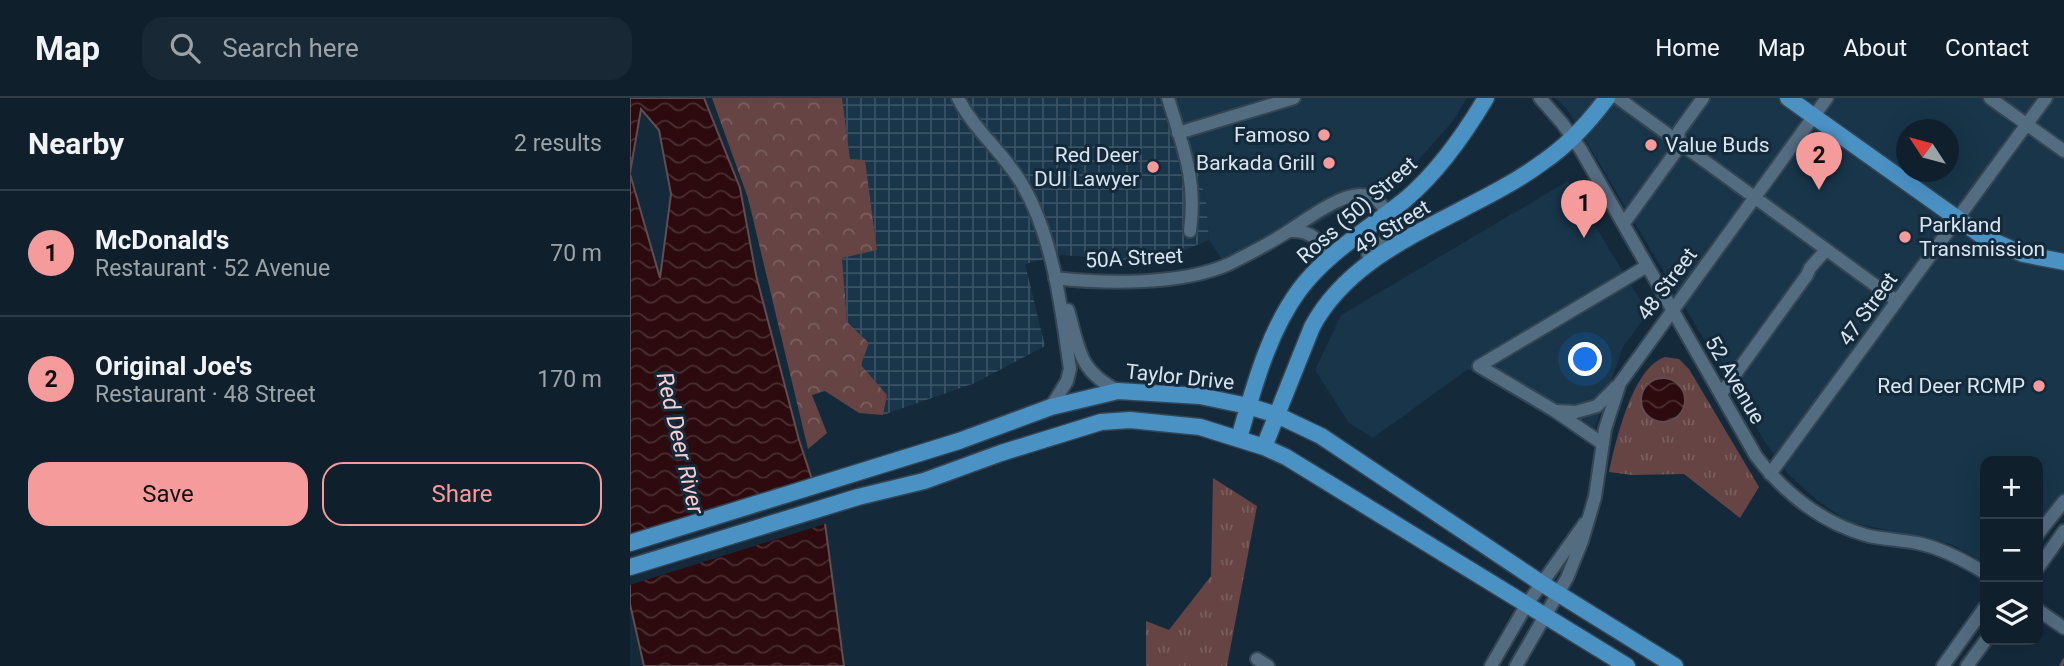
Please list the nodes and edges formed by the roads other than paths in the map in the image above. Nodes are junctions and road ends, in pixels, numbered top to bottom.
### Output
1 (958, 98) edge
2 (1168, 98) edge
3 (1294, 98) edge
4 (1486, 98) edge
5 (1540, 98) edge
6 (1607, 98) edge
7 (1618, 98) edge
8 (1703, 98) edge
9 (1788, 98) edge
10 (1827, 98) edge
11 (1990, 98) edge
12 (2046, 98) edge
13 (1814, 116) junction
14 (2027, 124) junction
15 (1178, 133) junction
16 (1573, 137) junction
17 (1677, 139) junction
18 (2064, 151) edge
19 (1755, 196) junction
20 (1387, 212) junction
21 (1957, 219) junction
22 (1624, 223) junction
23 (1290, 230) junction
24 (1191, 231) dead end
25 (1826, 250) junction
26 (1326, 260) junction
27 (2064, 262) edge
28 (1647, 266) junction
29 (1055, 278) junction
30 (1342, 285) junction
31 (1059, 292) junction
32 (1897, 301) junction
33 (1672, 310) junction
34 (1620, 383) junction
35 (1118, 391) junction
36 (1721, 394) junction
37 (1248, 405) junction
38 (1051, 407) junction
39 (1555, 411) junction
40 (1277, 415) junction
41 (1239, 438) junction
42 (1603, 444) junction
43 (1264, 447) junction
44 (1770, 474) junction
45 (2064, 501) edge
46 (1590, 517) junction
47 (2043, 528) edge
48 (2064, 531) edge
49 (630, 543) edge
50 (2043, 561) edge
51 (630, 567) edge
52 (1980, 570) edge
53 (1541, 583) junction
54 (1558, 594) junction
55 (1527, 604) junction
56 (2043, 613) edge
57 (1980, 614) edge
58 (1546, 615) junction
59 (2064, 628) edge
60 (1983, 645) edge
61 (1491, 666) edge
62 (1516, 666) edge
63 (1627, 666) edge
64 (1675, 666) edge
65 (1942, 666) edge
66 (1968, 666) edge

1 - 29 street
2 - 15 street
3 - 15 street
4 - 20 main road, Ross (50) Street
5 - 16 street, 52 Avenue
6 - 16 main road, 49 Street
7 - 17 street
8 - 17 street
9 - 13 main road
10 - 13 street, 48 Street
11 - 14 street
12 - 14 street, 47 Street
13 - 19 street, 48 Street
13 - 21 main road
14 - 18 street
14 - 21 street, 47 Street
15 - 24 street
16 - 22 street, 52 Avenue
16 - 30 main road, 49 Street
17 - 19 street
17 - 22 street
19 - 25 street
19 - 33 street, 48 Street
20 - 23 street, 50A Street
20 - 26 main road, Ross (50) Street
20 - 30 street
21 - 27 main road
21 - 32 street, 47 Street
22 - 28 street, 52 Avenue
23 - 26 street
23 - 29 street, 50A Street
25 - 32 street
25 - 36 street
26 - 37 main road, Ross (50) Street
28 - 33 street, 52 Avenue
28 - 39 street
29 - 31 street
30 - 40 main road, 49 Street
31 - 35 street
31 - 38 street
32 - 44 street, 47 Street
33 - 34 street, 48 Street
33 - 36 street, 52 Avenue
34 - 39 street
34 - 42 street, 48 Street
35 - 37 main road, Taylor Drive
35 - 38 main road, Taylor Drive
36 - 44 street, 52 Avenue
37 - 40 main road, Taylor Drive
37 - 41 main road, Ross (50) Street
38 - 49 main road, Taylor Drive
39 - 42 street
40 - 43 main road, 49 Street
40 - 53 main road, Taylor Drive
41 - 43 main road
41 - 51 main road
42 - 46 street, 48 Street
43 - 55 main road
44 - 52 street, 52 Avenue
45 - 47 street
46 - 53 street, 48 Street
46 - 54 street, 48 Street
48 - 50 street
53 - 54 main road, Taylor Drive
53 - 55 street, 48 Street
54 - 58 street, 48 Street
54 - 64 main road, Taylor Drive
55 - 58 main road
55 - 61 street
56 - 59 street
57 - 65 street
58 - 62 street
58 - 63 main road
60 - 66 street

